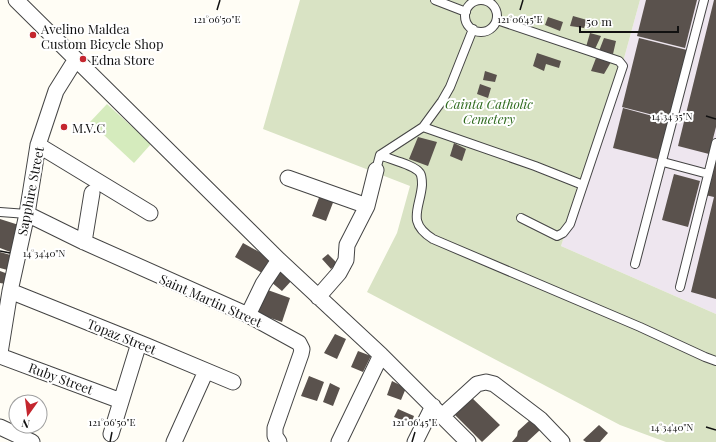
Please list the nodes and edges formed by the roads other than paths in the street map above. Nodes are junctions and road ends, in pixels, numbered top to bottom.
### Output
1 (16, 0) edge
2 (435, 0) edge
3 (485, 0) edge
4 (704, 0) edge
5 (466, 12) junction
6 (497, 20) junction
7 (473, 29) junction
8 (76, 59) junction
9 (423, 127) junction
10 (716, 143) edge
11 (38, 145) junction
12 (380, 156) junction
13 (663, 162) junction
14 (376, 170) joint
15 (708, 174) junction
16 (288, 178) dead end
17 (583, 185) junction
18 (92, 193) dead end
19 (367, 206) junction
20 (0, 212) edge
21 (150, 213) dead end
22 (27, 214) junction
23 (521, 218) dead end
24 (84, 242) junction
25 (279, 260) junction
26 (635, 264) dead end
27 (680, 287) dead end
28 (10, 291) junction
29 (318, 297) junction
30 (248, 315) junction
31 (139, 343) junction
32 (0, 352) edge
33 (381, 355) junction
34 (0, 356) edge
35 (716, 361) edge
36 (206, 371) junction
37 (233, 382) dead end
38 (122, 401) junction
39 (438, 411) junction
40 (0, 428) edge
41 (111, 434) dead end
42 (32, 442) edge
43 (174, 442) edge
44 (279, 442) edge
45 (339, 442) edge
46 (415, 442) edge
47 (468, 442) edge
48 (562, 442) edge

1 - 8 street
2 - 5 lane
3 - 5 lane
3 - 6 lane
4 - 13 lane
5 - 7 lane
6 - 7 lane
6 - 17 lane
7 - 9 lane
8 - 11 street, Sapphire Street
8 - 25 street
9 - 12 lane
9 - 17 lane
10 - 15 lane
11 - 21 street
11 - 22 street, Sapphire Street
12 - 14 lane
12 - 35 lane
13 - 15 lane
13 - 26 lane
14 - 19 street
15 - 27 lane
16 - 19 street
17 - 23 lane
18 - 24 street
19 - 29 street
20 - 22 lane
22 - 24 street, Saint Martin Street
22 - 28 street, Sapphire Street
24 - 30 street, Saint Martin Street
25 - 29 street
25 - 30 street
28 - 31 street, Topaz Street
28 - 32 street, Sapphire Street
29 - 33 street
30 - 44 street, Saint Martin Street
31 - 36 street, Topaz Street
31 - 38 street
33 - 39 street
33 - 45 street
34 - 38 street, Ruby Street
36 - 37 street, Topaz Street
36 - 43 street
38 - 41 street
39 - 46 street
39 - 47 street
39 - 48 street
40 - 42 street

